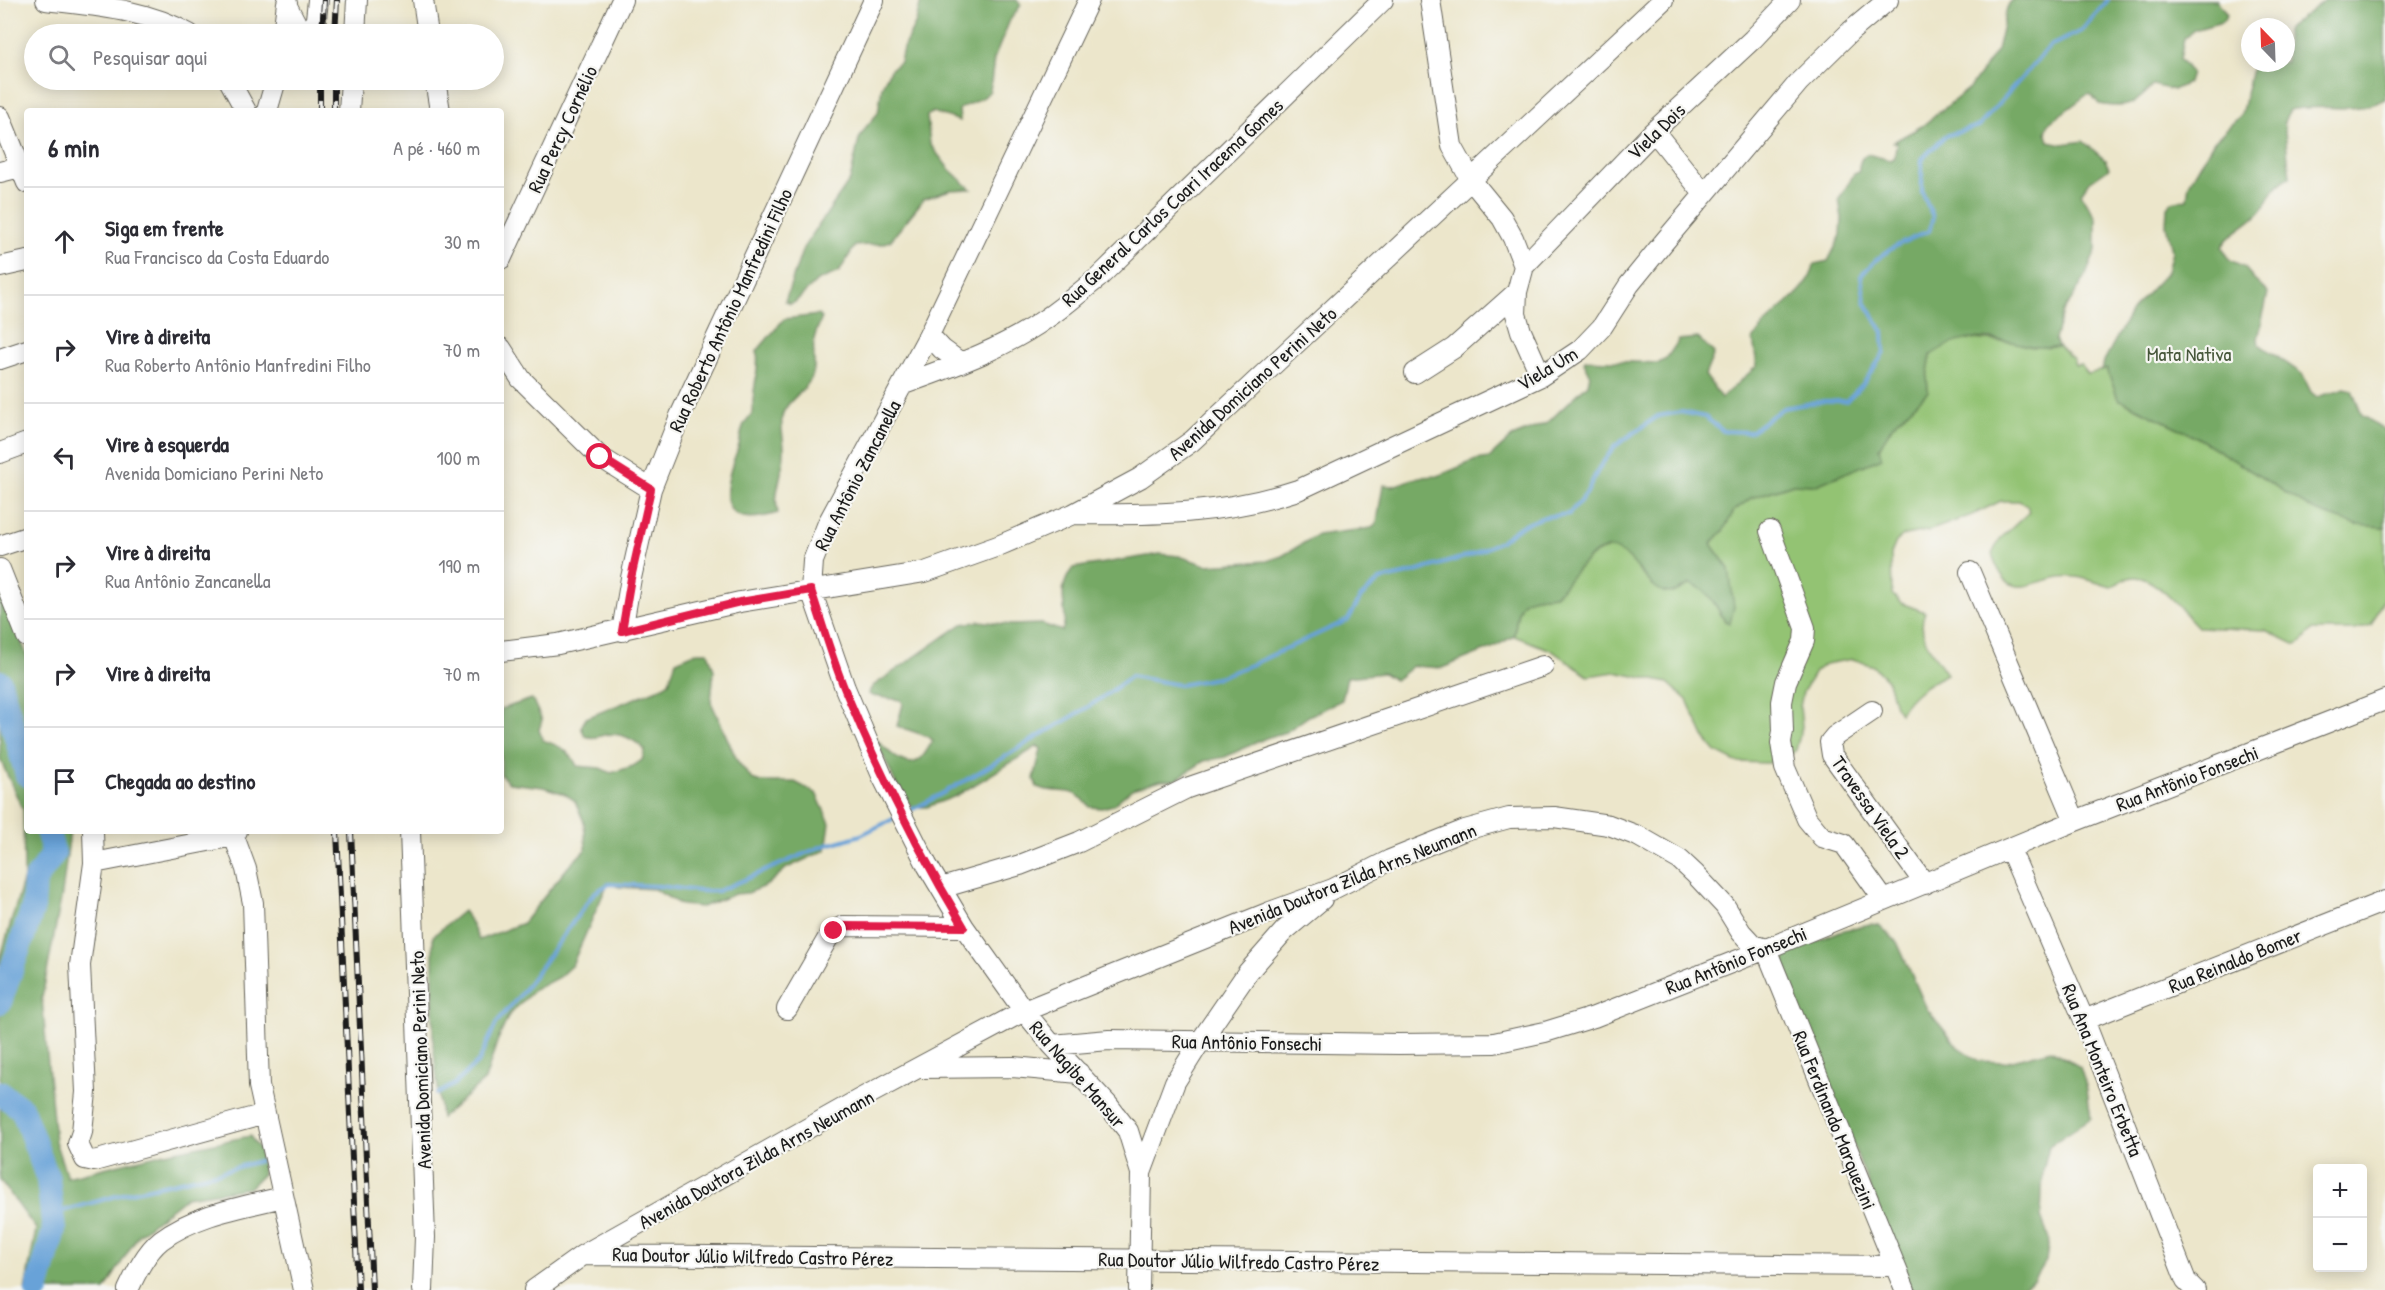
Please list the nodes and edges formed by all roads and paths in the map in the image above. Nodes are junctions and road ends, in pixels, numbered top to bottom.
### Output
1 (46, 0) edge
2 (318, 0) edge
3 (357, 0) edge
4 (423, 0) edge
5 (622, 0) edge
6 (874, 0) edge
7 (1089, 0) edge
8 (1383, 0) edge
9 (1430, 0) edge
10 (1663, 0) edge
11 (1790, 0) edge
12 (1888, 0) edge
13 (287, 3) edge
14 (171, 24) edge
15 (284, 24) edge
16 (297, 24) edge
17 (314, 24) edge
18 (356, 24) edge
19 (427, 24) edge
20 (234, 90) edge
21 (273, 90) edge
22 (350, 90) edge
23 (437, 90) edge
24 (244, 108) edge
25 (268, 108) edge
26 (349, 108) edge
27 (440, 108) edge
28 (0, 117) edge
29 (1654, 131) junction
30 (0, 172) edge
31 (24, 175) edge
32 (1472, 180) junction
33 (1704, 194) junction
34 (504, 253) edge
35 (24, 262) edge
36 (1524, 266) junction
37 (0, 267) edge
38 (1517, 292) junction
39 (929, 335) junction
40 (24, 351) edge
41 (504, 353) edge
42 (0, 359) edge
43 (961, 363) junction
44 (1414, 374) dead end
45 (1541, 376) junction
46 (904, 384) junction
47 (24, 444) edge
48 (0, 453) edge
49 (651, 489) junction
50 (1073, 514) junction
51 (1770, 531) dead end
52 (24, 538) edge
53 (0, 546) edge
54 (0, 569) edge
55 (1970, 572) dead end
56 (811, 590) junction
57 (24, 628) edge
58 (622, 631) junction
59 (504, 651) edge
60 (1543, 666) dead end
61 (2385, 700) edge
62 (1872, 711) dead end
63 (2075, 821) junction
64 (93, 834) edge
65 (230, 834) edge
66 (235, 834) edge
67 (410, 834) edge
68 (2010, 849) junction
69 (94, 862) junction
70 (1925, 884) junction
71 (941, 888) junction
72 (1333, 889) junction
73 (1884, 900) junction
74 (2385, 901) edge
75 (964, 927) junction
76 (1766, 949) junction
77 (787, 1009) dead end
78 (1024, 1011) junction
79 (2084, 1020) junction
80 (1200, 1042) junction
81 (1052, 1045) junction
82 (919, 1068) junction
83 (1079, 1073) junction
84 (265, 1114) junction
85 (1141, 1173) junction
86 (283, 1197) junction
87 (639, 1224) junction
88 (652, 1254) junction
89 (583, 1255) junction
90 (1138, 1260) junction
91 (1895, 1266) junction
92 (2189, 1287) edge
93 (128, 1290) edge
94 (304, 1290) edge
95 (423, 1290) edge
96 (534, 1290) edge
97 (1138, 1290) edge
98 (1905, 1290) edge

1 - 14 street
2 - 17 street
3 - 18 street
4 - 19 street
5 - 34 street, Rua Percy Cornélio
6 - 49 street, Rua Roberto Antônio Manfredini Filho
7 - 39 street, Rua Antônio Zancanella
8 - 43 street, Rua General Carlos Coari Iracema Gomes
9 - 32 street
10 - 32 street, Avenida Domiciano Perini Neto
11 - 29 street, Viela Dois
12 - 33 street, Viela Um
13 - 15 street
13 - 16 street
20 - 24 street
21 - 25 street
22 - 26 street
23 - 27 street
28 - 31 street
29 - 33 street
29 - 36 street, Viela Dois
30 - 31 street
32 - 36 street
32 - 50 street, Avenida Domiciano Perini Neto
33 - 45 street, Viela Um
35 - 37 street
36 - 38 street
38 - 44 street
38 - 45 street
39 - 43 street
39 - 46 street, Rua Antônio Zancanella
40 - 42 street
41 - 49 street
43 - 46 street, Rua General Carlos Coari Iracema Gomes
45 - 50 street, Viela Um
46 - 56 street, Rua Antônio Zancanella
47 - 48 street
49 - 58 street, Rua Roberto Antônio Manfredini Filho
50 - 56 street, Avenida Domiciano Perini Neto
51 - 73 street
52 - 53 street
54 - 57 street
55 - 63 street
56 - 58 street, Avenida Domiciano Perini Neto
56 - 71 street, Rua Antônio Zancanella
58 - 59 street, Avenida Domiciano Perini Neto
60 - 71 street
61 - 63 street, Rua Antônio Fonsechi
62 - 70 street, Travessa Viela 2
63 - 68 street, Rua Antônio Fonsechi
64 - 69 street
65 - 69 street
66 - 84 street
67 - 95 street, Avenida Domiciano Perini Neto
68 - 70 street, Rua Antônio Fonsechi
68 - 79 street, Rua Ana Monteiro Erbetta
69 - 84 street
70 - 73 street, Rua Antônio Fonsechi
71 - 75 street, Rua Antônio Zancanella
72 - 76 street, Avenida Doutora Zilda Arns Neumann
72 - 78 street, Avenida Doutora Zilda Arns Neumann
72 - 80 street, Rua Nagibe Mansur
73 - 76 street, Rua Antônio Fonsechi
74 - 79 street, Rua Reinaldo Bomer
75 - 77 street
75 - 78 street, Rua Antônio Zancanella
76 - 80 street, Rua Antônio Fonsechi
76 - 91 street, Rua Ferdinando Marquezini
78 - 81 street, Rua Nagibe Mansur
78 - 82 street, Avenida Doutora Zilda Arns Neumann
79 - 92 street, Rua Ana Monteiro Erbetta
80 - 81 street, Rua Antônio Fonsechi
80 - 85 street, Rua Nagibe Mansur
81 - 83 street, Rua Nagibe Mansur
82 - 83 street, Avenida Doutora Zilda Arns Neumann
82 - 87 street, Avenida Doutora Zilda Arns Neumann
83 - 85 street, Rua Nagibe Mansur
84 - 86 street
85 - 90 street, Rua Nagibe Mansur
86 - 93 street
86 - 94 street
87 - 88 street
87 - 89 street, Avenida Doutora Zilda Arns Neumann
88 - 89 street, Rua Doutor Júlio Wilfredo Castro Pérez
88 - 90 street, Rua Doutor Júlio Wilfredo Castro Pérez
89 - 96 street, Avenida Doutora Zilda Arns Neumann
90 - 91 street, Rua Doutor Júlio Wilfredo Castro Pérez
90 - 97 street, Rua Nagibe Mansur
91 - 98 street, Rua Ferdinando Marquezini

